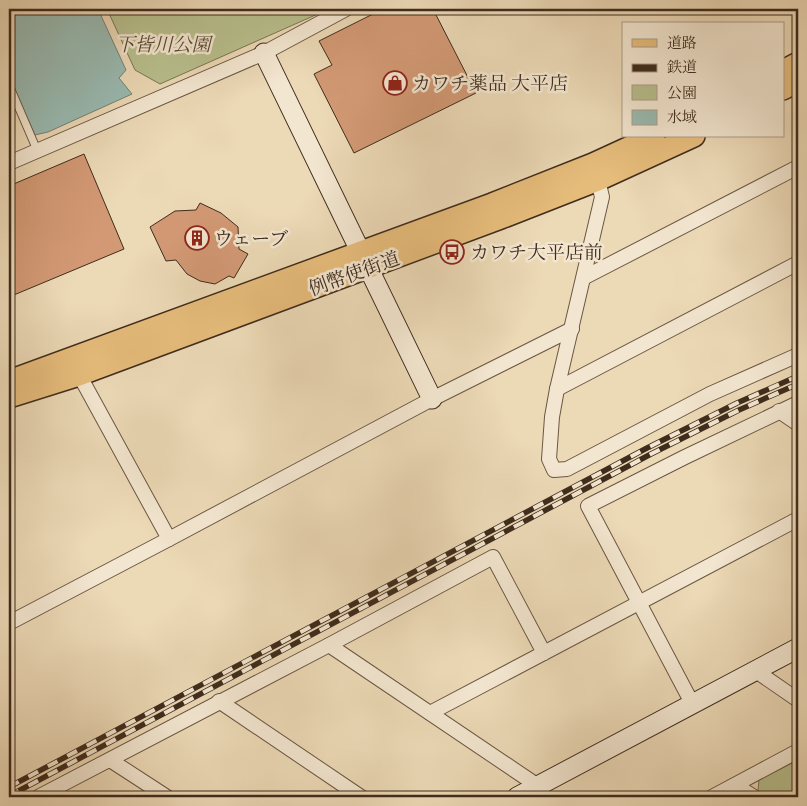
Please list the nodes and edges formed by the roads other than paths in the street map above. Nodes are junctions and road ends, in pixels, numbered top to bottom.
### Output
1 (345, 9) edge
2 (264, 53) junction
3 (794, 72) edge
4 (9, 85) edge
5 (784, 87) edge
6 (651, 138) edge
7 (689, 138) edge
8 (37, 150) junction
9 (9, 163) edge
10 (798, 166) edge
11 (596, 172) junction
12 (364, 261) junction
13 (798, 263) edge
14 (585, 277) junction
15 (572, 329) junction
16 (798, 355) edge
17 (75, 367) junction
18 (9, 381) edge
19 (557, 389) junction
20 (9, 398) edge
21 (432, 399) junction
22 (798, 403) edge
23 (779, 411) junction
24 (798, 424) edge
25 (798, 519) edge
26 (169, 539) junction
27 (640, 603) junction
28 (9, 623) edge
29 (328, 645) junction
30 (798, 648) edge
31 (544, 653) junction
32 (756, 671) junction
33 (798, 700) edge
34 (219, 701) junction
35 (693, 704) junction
36 (430, 713) junction
37 (798, 752) edge
38 (110, 760) junction
39 (735, 785) junction
40 (538, 786) junction
41 (343, 792) edge
42 (38, 797) edge
43 (167, 797) edge
44 (361, 797) edge
45 (517, 797) edge
46 (712, 797) edge
47 (754, 797) edge

1 - 2 street
2 - 8 street
2 - 12 street
3 - 5 main road
4 - 8 lane
6 - 11 main road, 例幣使街道
7 - 11 main road, 例幣使街道
8 - 9 street
10 - 14 street
11 - 12 main road, 例幣使街道
11 - 14 street
12 - 17 main road, 例幣使街道
12 - 21 street
13 - 19 street
14 - 15 street
15 - 19 street
15 - 21 street
16 - 19 street
17 - 18 main road, 例幣使街道
17 - 20 main road, 例幣使街道
17 - 26 street
21 - 26 street
22 - 23 street
23 - 24 street
23 - 27 street
25 - 27 street
26 - 28 street
27 - 31 street
27 - 35 street
29 - 31 street
29 - 34 street
29 - 36 street
30 - 32 street
31 - 36 street
32 - 33 street
32 - 35 street
34 - 38 street
34 - 41 street
35 - 40 street
36 - 40 street
37 - 39 street
38 - 42 street
38 - 43 street
39 - 46 street
39 - 47 street
40 - 45 street
41 - 44 street

